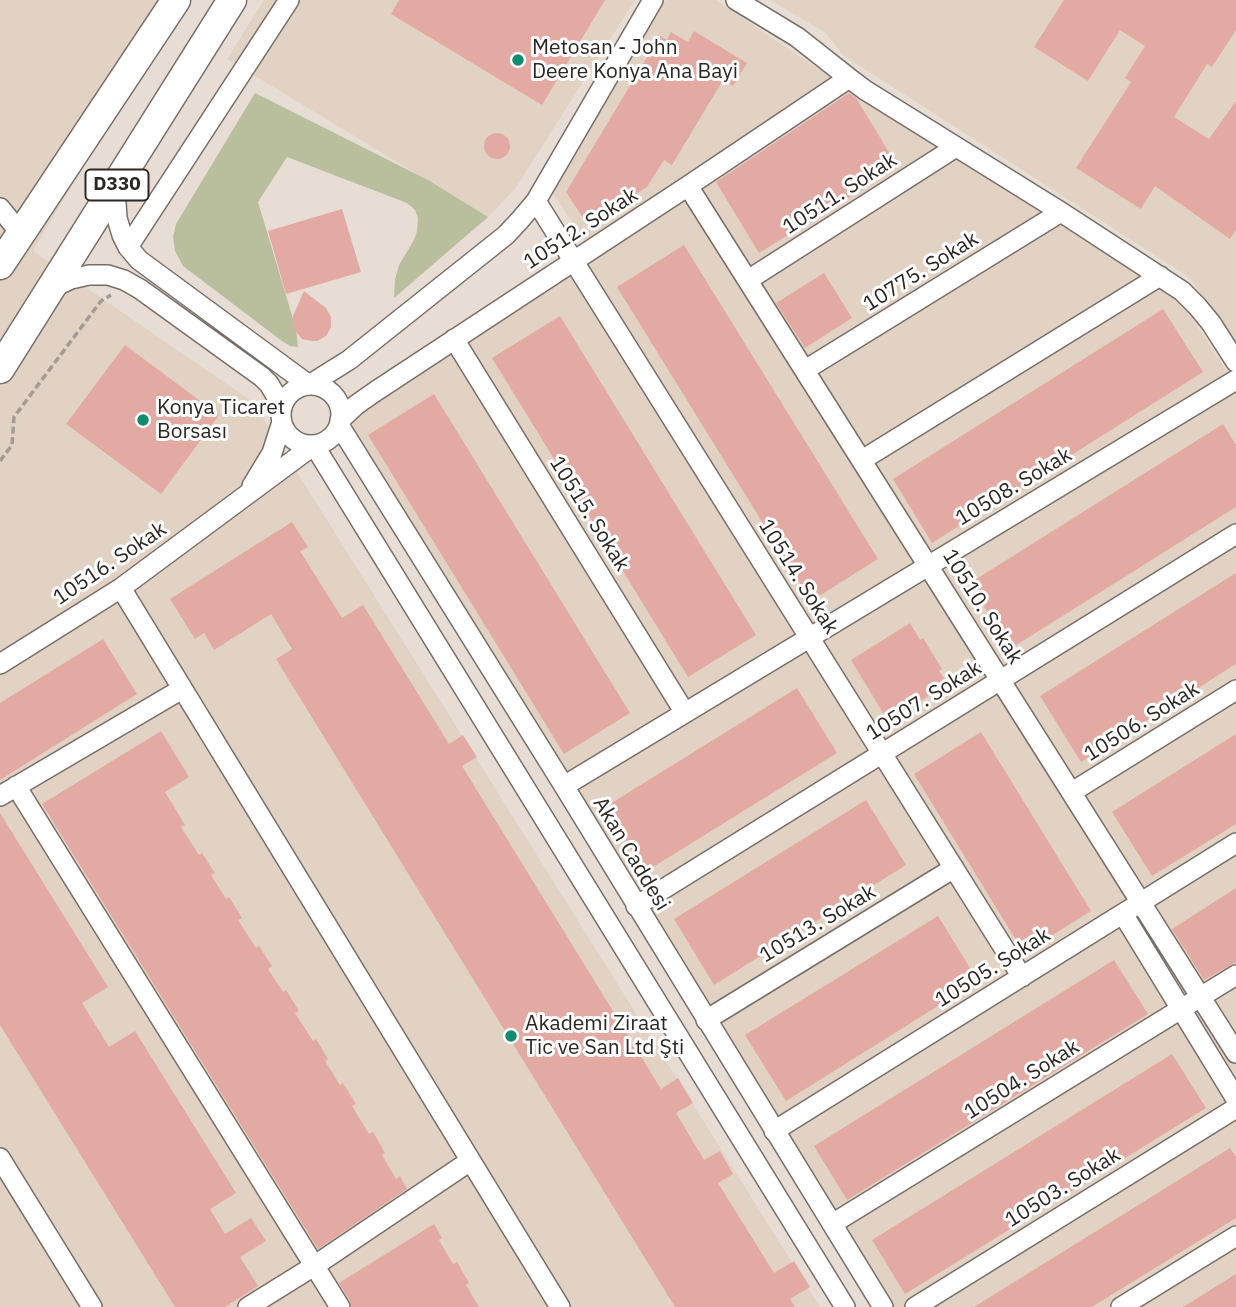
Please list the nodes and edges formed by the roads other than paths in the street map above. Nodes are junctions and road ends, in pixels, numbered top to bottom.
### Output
1 (176, 0) edge
2 (232, 0) edge
3 (289, 0) edge
4 (653, 0) edge
5 (736, 0) edge
6 (849, 78) junction
7 (956, 147) junction
8 (688, 186) junction
9 (115, 188) junction
10 (536, 201) junction
11 (0, 208) edge
12 (1061, 212) junction
13 (21, 234) junction
14 (128, 247) junction
15 (573, 260) junction
16 (0, 265) edge
17 (1160, 276) junction
18 (748, 280) junction
19 (52, 288) junction
20 (454, 339) junction
21 (1236, 362) edge
22 (0, 369) edge
23 (804, 370) junction
24 (1236, 380) edge
25 (309, 385) junction
26 (282, 414) junction
27 (340, 423) junction
28 (314, 445) junction
29 (862, 460) junction
30 (244, 499) junction
31 (1236, 534) edge
32 (929, 565) junction
33 (121, 588) junction
34 (809, 638) junction
35 (0, 664) edge
36 (1001, 680) junction
37 (182, 689) junction
38 (1236, 690) edge
39 (685, 713) junction
40 (882, 754) junction
41 (564, 786) junction
42 (8, 791) edge
43 (1072, 792) junction
44 (1236, 843) edge
45 (954, 868) junction
46 (1142, 902) junction
47 (636, 906) junction
48 (1123, 914) junction
49 (1236, 975) edge
50 (1022, 977) junction
51 (1201, 996) junction
52 (1181, 1009) junction
53 (706, 1020) junction
54 (1236, 1053) edge
55 (1236, 1099) edge
56 (1236, 1108) edge
57 (774, 1131) junction
58 (0, 1158) edge
59 (470, 1160) junction
60 (832, 1224) junction
61 (1236, 1236) edge
62 (314, 1266) junction
63 (93, 1307) edge
64 (248, 1307) edge
65 (340, 1307) edge
66 (559, 1307) edge
67 (845, 1307) edge
68 (883, 1307) edge
69 (915, 1307) edge
70 (1121, 1307) edge

1 - 13 highway, D330
2 - 9 highway, D330
3 - 14 street
4 - 10 street, 10512. Sokak
5 - 6 street
6 - 7 street
6 - 8 street, 10512. Sokak
7 - 12 street
7 - 18 street, 10511. Sokak
8 - 15 street, 10512. Sokak
8 - 18 street, 10510. Sokak
9 - 14 street
9 - 19 highway, D330
10 - 15 street, 10514. Sokak
10 - 25 street, 10512. Sokak
11 - 13 street
12 - 17 street
12 - 23 street, 10775. Sokak
13 - 16 highway, D330
14 - 25 street
15 - 20 street, 10512. Sokak
15 - 34 street, 10514. Sokak
17 - 21 street
17 - 29 street
18 - 23 street, 10510. Sokak
19 - 22 highway, D330
19 - 26 street
20 - 27 street, 10512. Sokak
20 - 39 street, 10515. Sokak
23 - 29 street, 10510. Sokak
24 - 32 street, 10508. Sokak
25 - 26 street
25 - 27 street
26 - 28 street
26 - 30 street
27 - 28 street
27 - 41 street, Akan Caddesi
28 - 30 street, 10516. Sokak
28 - 67 street
29 - 32 street, 10510. Sokak
30 - 33 street, 10516. Sokak
31 - 36 street, 10507. Sokak
32 - 34 street, 10508. Sokak
32 - 36 street, 10510. Sokak
33 - 35 street, 10516. Sokak
33 - 37 street
34 - 39 street, 10508. Sokak
34 - 40 street, 10514. Sokak
36 - 40 street, 10507. Sokak
36 - 43 street, 10510. Sokak
37 - 42 street
37 - 59 street
38 - 43 street, 10506. Sokak
39 - 41 street, 10508. Sokak
40 - 45 street, 10514. Sokak
40 - 47 street, 10507. Sokak
41 - 47 street, Akan Caddesi
42 - 62 street
43 - 46 street, 10510. Sokak
44 - 46 street, 10505. Sokak
45 - 50 street, 10514. Sokak
45 - 53 street, 10513. Sokak
46 - 48 street, 10505. Sokak
46 - 51 street, 10510. Sokak
47 - 53 street, Akan Caddesi
48 - 50 street, 10505. Sokak
48 - 52 street
49 - 51 street, 10504. Sokak
50 - 57 street, 10505. Sokak
51 - 52 street, 10504. Sokak
51 - 54 street, 10510. Sokak
52 - 55 street
52 - 60 street, 10504. Sokak
53 - 57 street, Akan Caddesi
56 - 69 street, 10503. Sokak
57 - 60 street, Akan Caddesi
58 - 63 street
59 - 62 street
59 - 66 street
60 - 68 street, Akan Caddesi
61 - 70 street
62 - 64 street
62 - 65 street

